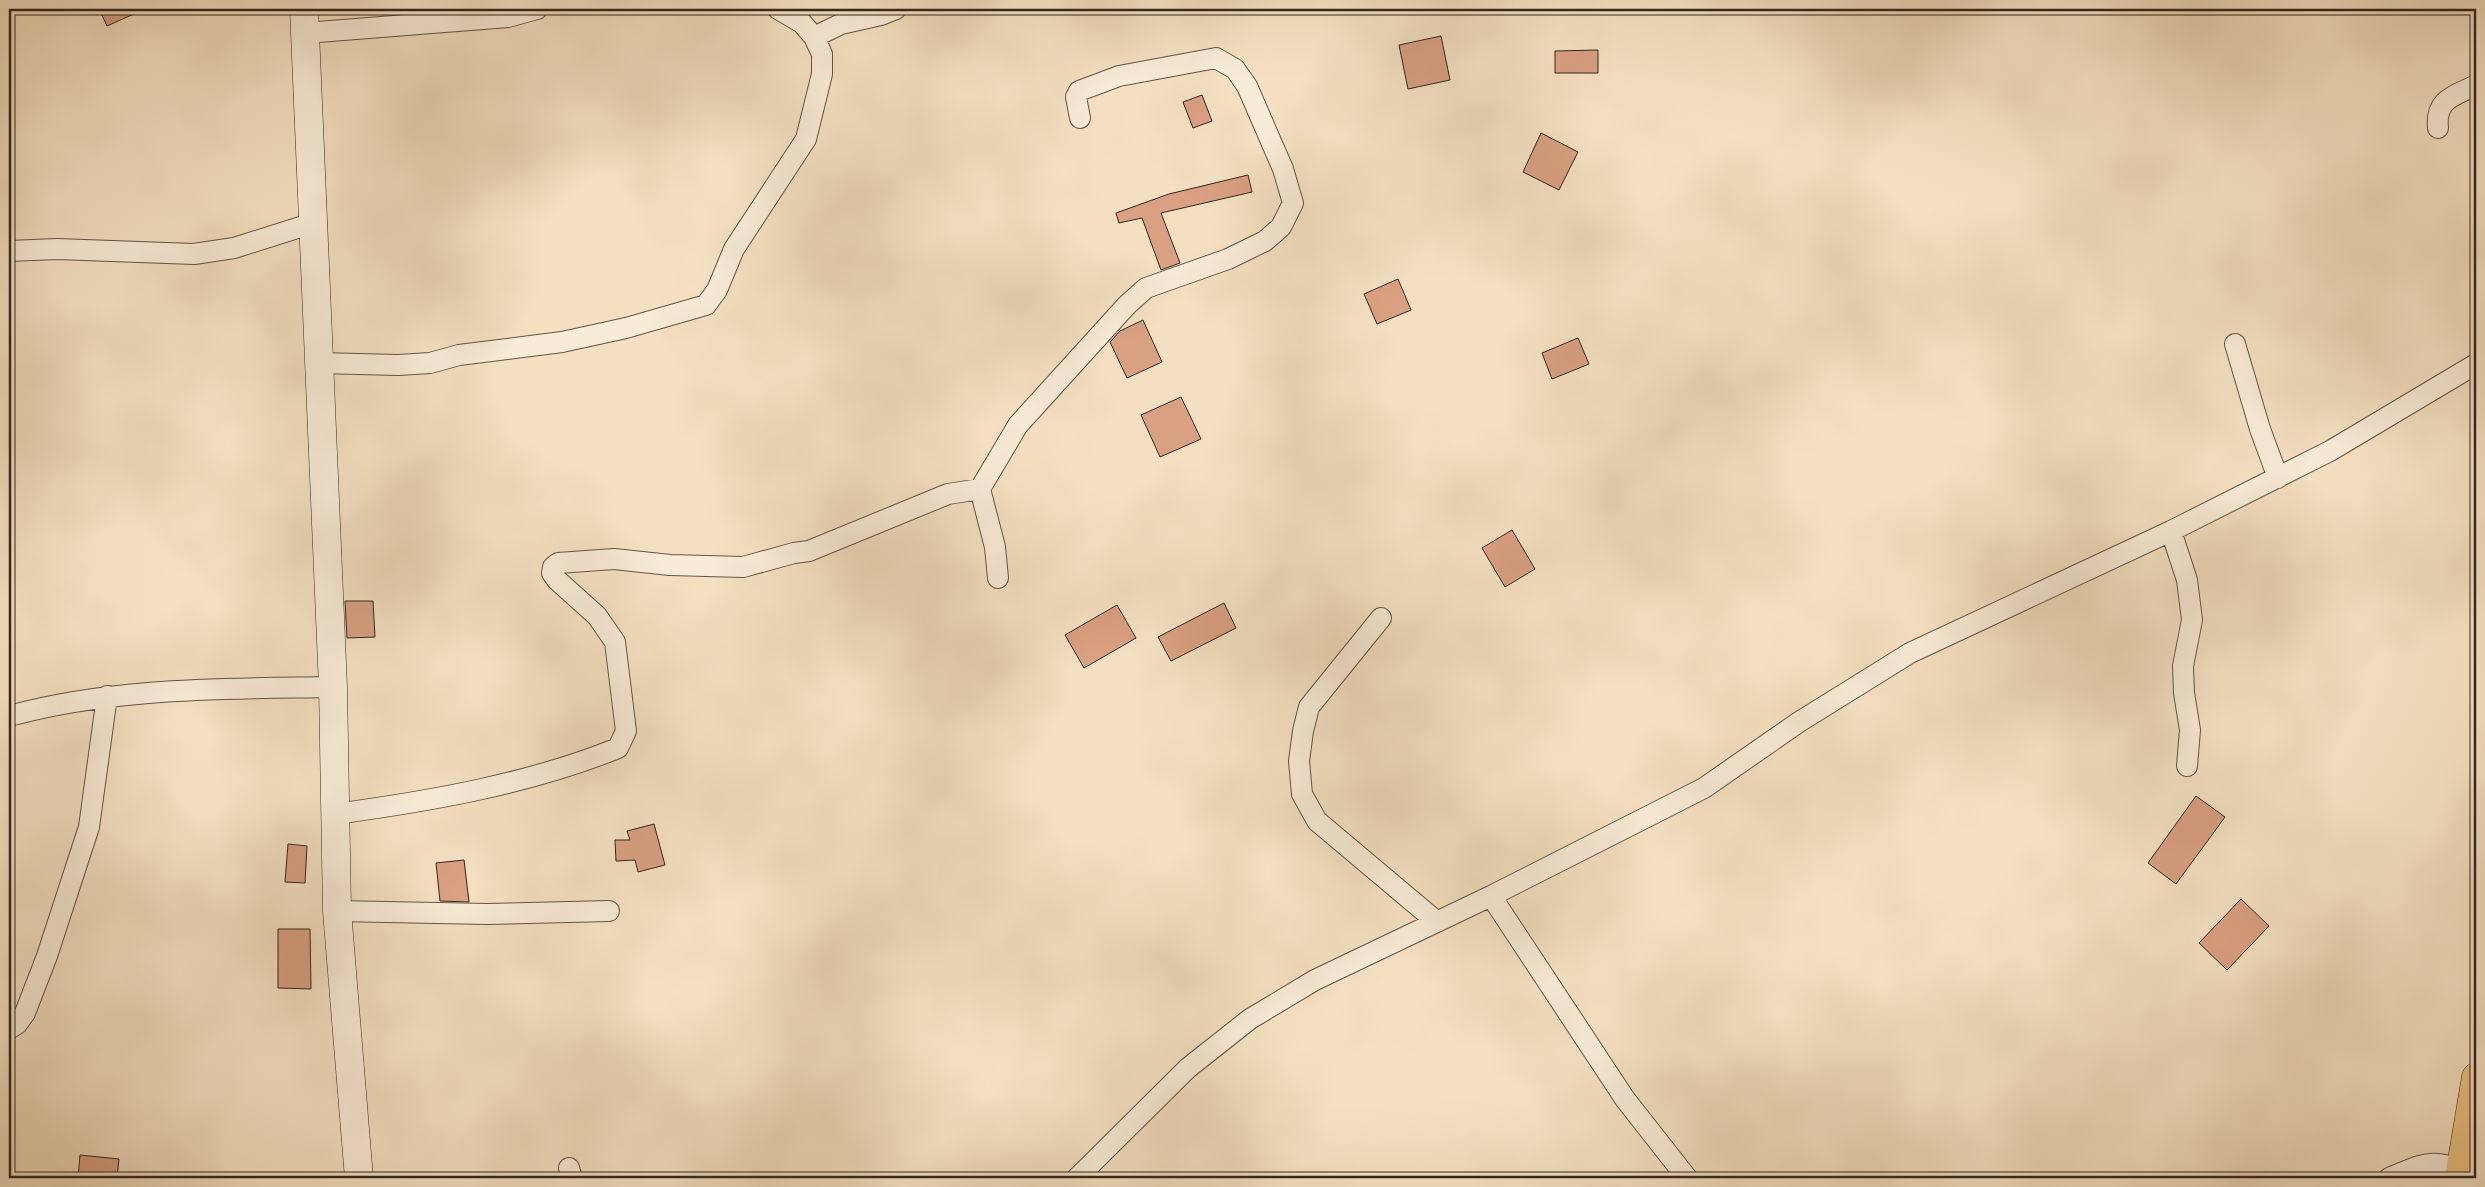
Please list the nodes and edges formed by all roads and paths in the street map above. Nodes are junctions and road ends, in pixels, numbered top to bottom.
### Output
1 (537, 9) edge
2 (778, 9) edge
3 (896, 9) edge
4 (304, 21) edge
5 (814, 37) junction
6 (2476, 85) edge
7 (1080, 118) dead end
8 (2438, 128) dead end
9 (312, 223) junction
10 (9, 251) edge
11 (2235, 344) dead end
12 (318, 364) junction
13 (2476, 364) edge
14 (2278, 478) junction
15 (980, 489) junction
16 (2170, 531) junction
17 (998, 578) dead end
18 (1381, 618) dead end
19 (334, 687) junction
20 (107, 696) junction
21 (9, 716) edge
22 (2187, 766) dead end
23 (335, 814) junction
24 (1491, 896) junction
25 (336, 911) junction
26 (609, 911) dead end
27 (1437, 922) junction
28 (9, 1029) edge
29 (2476, 1077) edge
30 (2465, 1174) edge
31 (359, 1178) edge
32 (1077, 1178) edge
33 (1687, 1178) edge
34 (2390, 1178) edge

1 - 4 street
2 - 5 street
3 - 5 street
4 - 9 main road
5 - 12 street
6 - 8 street
7 - 15 street
9 - 10 street
9 - 12 main road
11 - 14 street
12 - 19 main road
13 - 14 street
14 - 16 street
15 - 17 street
15 - 23 street
16 - 22 street
16 - 24 street
18 - 27 street
19 - 20 street
19 - 23 main road
20 - 21 street
20 - 28 street
23 - 25 main road
24 - 27 street
24 - 33 street
25 - 26 street
25 - 31 main road
27 - 32 street
29 - 30 main road
30 - 34 street

